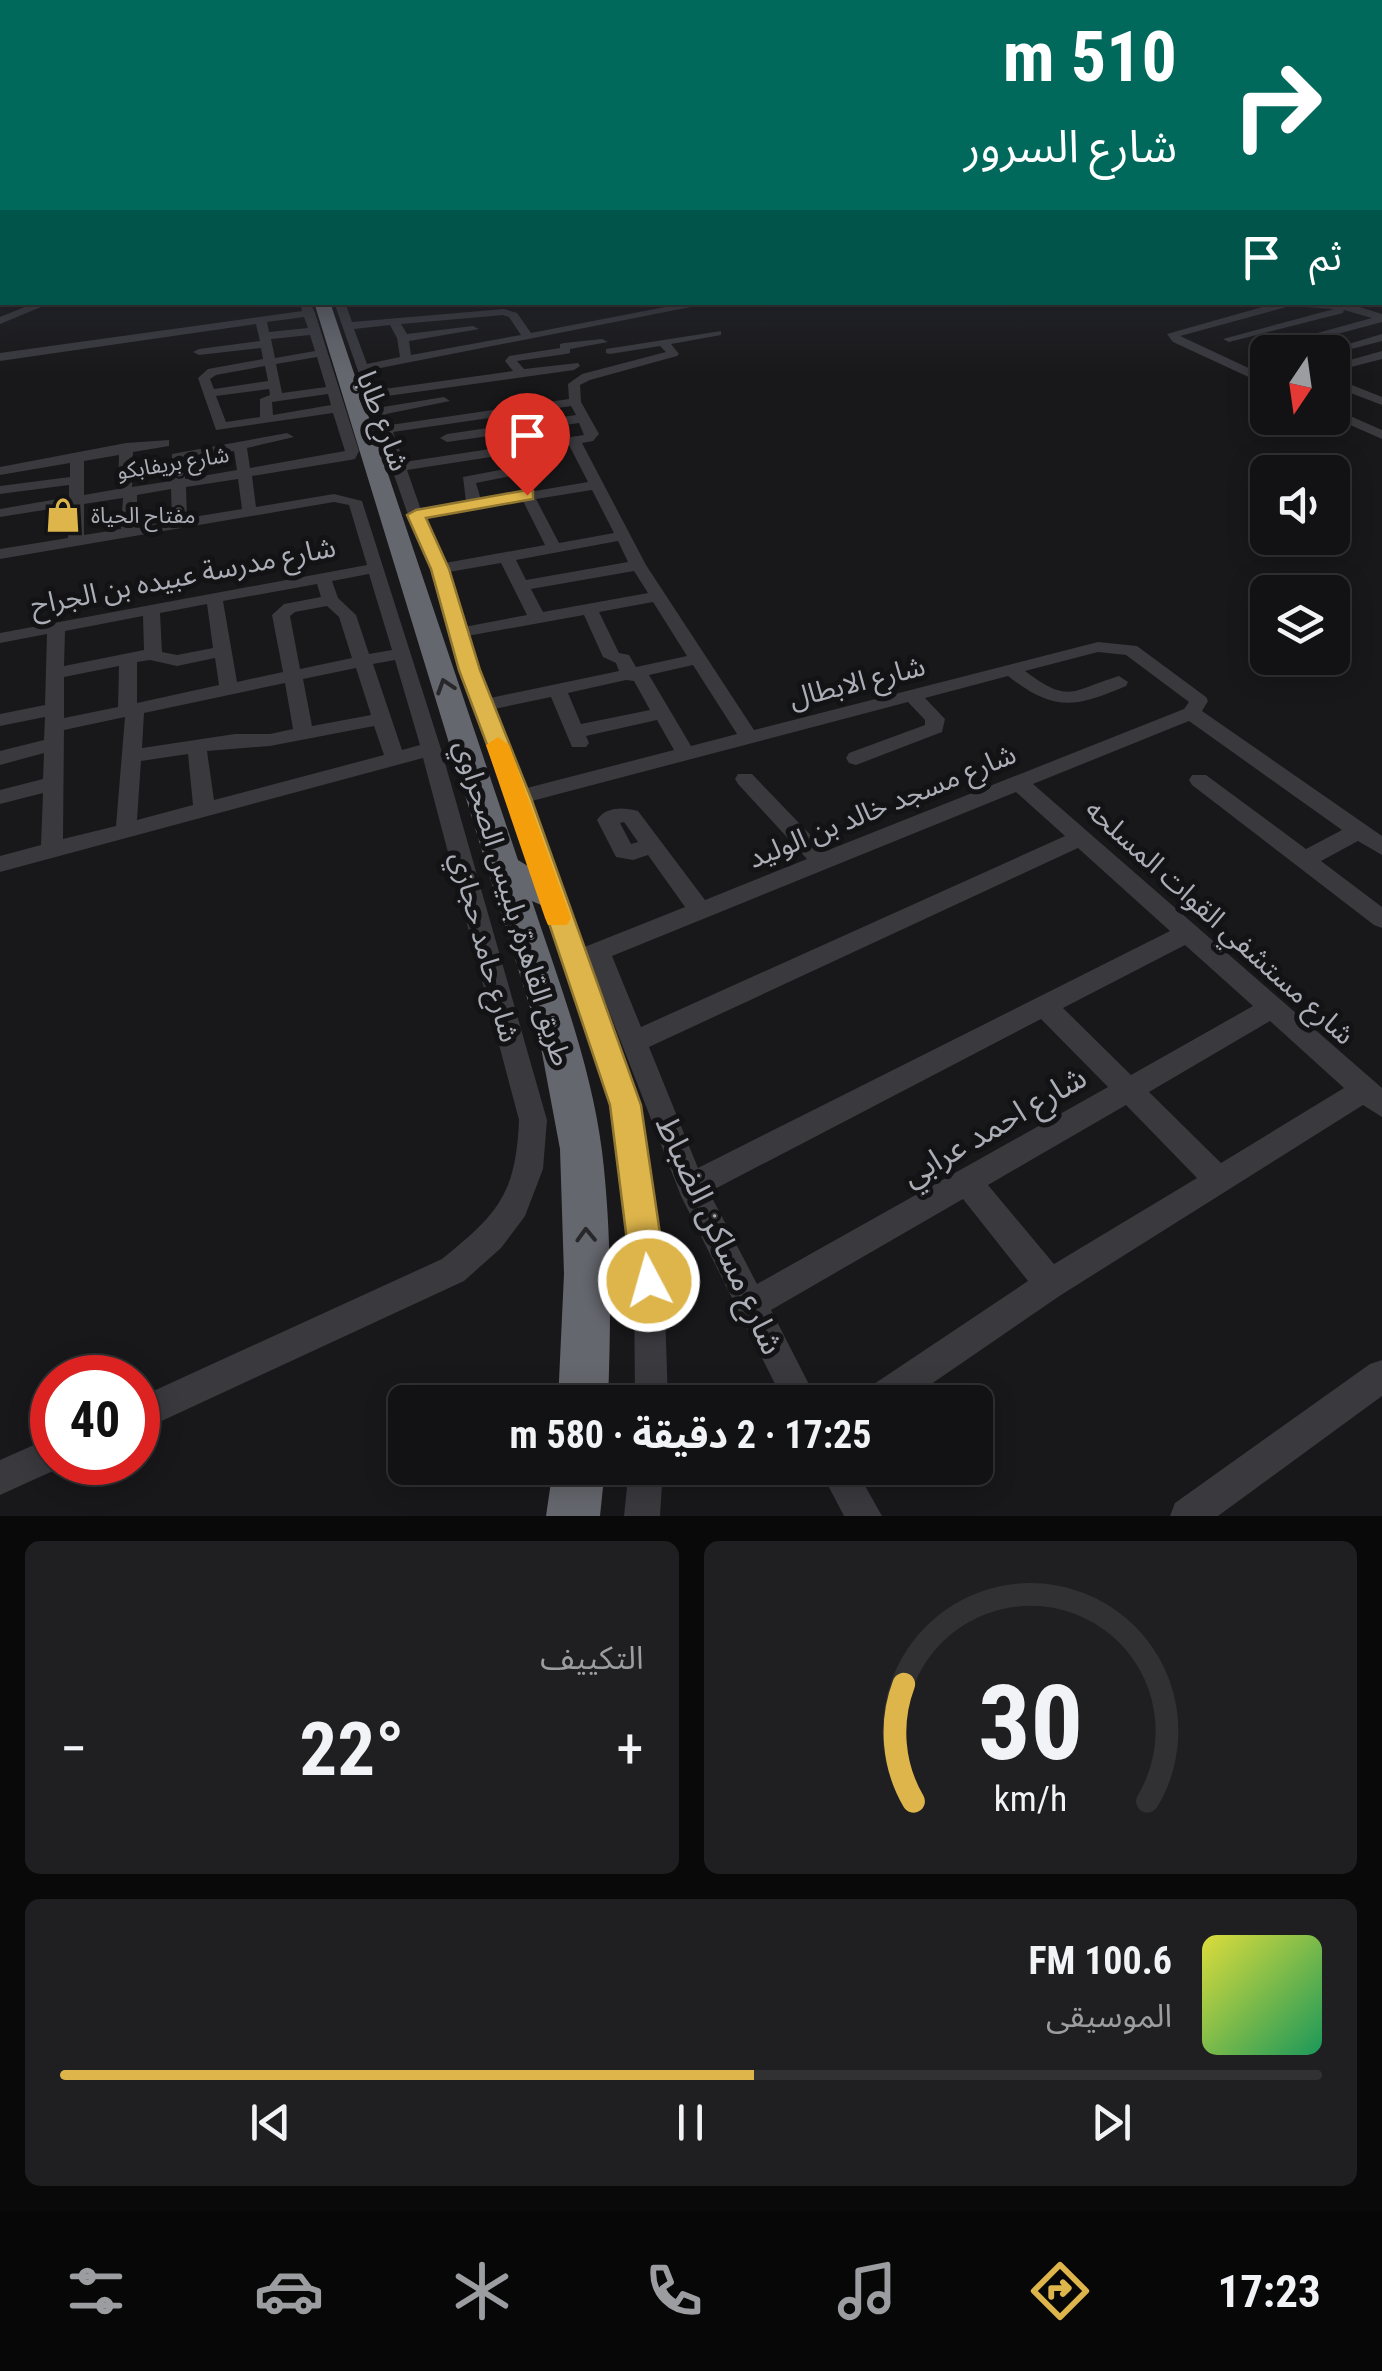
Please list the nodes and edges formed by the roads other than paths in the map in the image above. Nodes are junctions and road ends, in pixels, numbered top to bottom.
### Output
1 (40, 305) edge
2 (687, 305) edge
3 (1274, 305) edge
4 (1296, 305) edge
5 (1350, 308) junction
6 (466, 314) junction
7 (322, 315) edge
8 (1382, 319) edge
9 (261, 320) junction
10 (616, 320) junction
11 (0, 321) edge
12 (1303, 321) junction
13 (394, 322) junction
14 (1358, 325) junction
15 (587, 326) junction
16 (1196, 326) junction
17 (473, 328) junction
18 (554, 332) junction
19 (716, 332) dead end
20 (1333, 332) junction
21 (195, 335) dead end
22 (1324, 335) edge
23 (1382, 335) edge
24 (528, 337) junction
25 (403, 338) junction
26 (266, 340) junction
27 (1229, 340) junction
28 (664, 342) junction
29 (1350, 345) edge
30 (480, 346) junction
31 (606, 346) junction
32 (638, 346) junction
33 (1250, 348) edge
34 (463, 349) junction
35 (564, 349) junction
36 (321, 354) junction
37 (1382, 355) edge
38 (0, 357) edge
39 (1250, 358) edge
40 (406, 360) junction
41 (270, 362) junction
42 (1228, 364) junction
43 (1350, 364) edge
44 (574, 366) junction
45 (624, 367) junction
46 (364, 368) junction
47 (521, 373) junction
48 (1250, 374) edge
49 (480, 378) junction
50 (581, 379) junction
51 (1382, 382) edge
52 (1350, 388) edge
53 (276, 390) junction
54 (333, 390) junction
55 (1355, 390) junction
56 (209, 394) junction
57 (444, 401) dead end
58 (576, 402) junction
59 (1381, 406) edge
60 (518, 408) junction
61 (1350, 413) edge
62 (364, 414) junction
63 (274, 418) junction
64 (584, 418) junction
65 (438, 420) junction
66 (1350, 420) edge
67 (528, 426) junction
68 (1382, 434) edge
69 (287, 437) junction
70 (447, 438) junction
71 (579, 440) junction
72 (164, 444) dead end
73 (240, 444) junction
74 (539, 446) junction
75 (126, 447) junction
76 (522, 448) junction
77 (76, 456) junction
78 (456, 458) junction
79 (312, 464) junction
80 (400, 467) junction
81 (294, 468) junction
82 (532, 468) junction
83 (0, 471) edge
84 (245, 475) junction
85 (76, 480) junction
86 (595, 485) junction
87 (178, 486) junction
88 (0, 490) edge
89 (127, 493) junction
90 (535, 494) junction
91 (76, 501) junction
92 (318, 501) junction
93 (474, 503) junction
94 (388, 511) junction
95 (250, 513) junction
96 (1, 516) edge
97 (180, 524) junction
98 (129, 533) junction
99 (621, 536) junction
100 (76, 542) junction
101 (554, 548) junction
102 (0, 554) edge
103 (507, 558) junction
104 (638, 565) junction
105 (376, 568) junction
106 (440, 569) junction
107 (323, 577) junction
108 (522, 586) junction
109 (658, 596) junction
110 (214, 598) junction
111 (330, 600) junction
112 (151, 610) junction
113 (590, 610) junction
114 (537, 618) junction
115 (56, 627) junction
116 (457, 633) junction
117 (0, 638) edge
118 (223, 652) junction
119 (401, 653) junction
120 (153, 654) junction
121 (128, 659) junction
122 (698, 659) junction
123 (362, 661) junction
124 (1012, 670) junction
125 (55, 672) junction
126 (292, 676) junction
127 (628, 677) junction
128 (1119, 682) dead end
129 (229, 689) junction
130 (558, 692) junction
131 (913, 696) junction
132 (1194, 704) junction
133 (482, 706) junction
134 (131, 710) junction
135 (662, 713) junction
136 (381, 719) junction
137 (0, 720) edge
138 (54, 726) junction
139 (304, 734) junction
140 (749, 738) junction
141 (197, 746) junction
142 (431, 749) junction
143 (686, 754) junction
144 (131, 756) junction
145 (394, 756) junction
146 (0, 758) edge
147 (856, 758) dead end
148 (745, 778) dead end
149 (1199, 780) dead end
150 (1018, 783) junction
151 (53, 784) junction
152 (0, 798) edge
153 (519, 798) junction
154 (204, 808) junction
155 (126, 830) junction
156 (1358, 831) junction
157 (1080, 838) junction
158 (653, 845) dead end
159 (1382, 847) edge
160 (52, 850) junction
161 (1304, 860) junction
162 (823, 862) junction
163 (0, 864) edge
164 (502, 866) junction
165 (550, 896) junction
166 (701, 912) junction
167 (1382, 919) edge
168 (1187, 933) junction
169 (586, 958) junction
170 (1043, 1004) junction
171 (1272, 1008) junction
172 (635, 1042) junction
173 (1126, 1090) junction
174 (1374, 1098) edge
175 (1219, 1180) junction
176 (967, 1181) junction
177 (691, 1186) junction
178 (1050, 1284) junction
179 (750, 1305) junction
180 (1382, 1376) edge
181 (584, 1385) edge
182 (651, 1385) edge
183 (792, 1385) edge
184 (902, 1385) edge
185 (160, 1405) edge
186 (30, 1464) edge
187 (0, 1478) edge
188 (578, 1485) edge
189 (645, 1485) edge
190 (846, 1485) edge
191 (573, 1516) edge
192 (642, 1516) edge
193 (864, 1516) edge
194 (1188, 1516) edge

1 - 11 street
2 - 10 street
3 - 16 street
4 - 5 street
5 - 8 street
5 - 12 street
6 - 13 street
6 - 17 street
6 - 24 street
7 - 9 street
7 - 13 street
7 - 26 street
7 - 36 street
7 - 46 street, شارع طابا
7 - 62 highway, طريق القاهرة, بلبيس الصحراوي
8 - 14 street
9 - 26 street
9 - 38 street
10 - 15 street
10 - 32 street
12 - 20 street
12 - 27 street
13 - 25 street
14 - 20 street
14 - 23 street
15 - 18 street
15 - 31 street
16 - 27 street
16 - 42 street
17 - 25 street
17 - 30 street
18 - 24 street
18 - 35 street
19 - 28 street
20 - 22 street
21 - 26 street
23 - 29 street
24 - 30 street
25 - 40 street
26 - 41 street
27 - 33 street
28 - 32 street
28 - 45 street
30 - 34 street
31 - 32 street
31 - 35 street
31 - 45 street
34 - 40 street
34 - 49 street
35 - 44 street
35 - 47 street
36 - 41 street
36 - 54 street
37 - 43 street
39 - 42 street
40 - 46 street
41 - 53 street
41 - 56 street
42 - 48 street
44 - 47 street
44 - 50 street
45 - 50 street
46 - 62 street, شارع طابا
47 - 49 street
49 - 62 street
50 - 58 street
51 - 55 street
52 - 55 street
53 - 54 street
53 - 56 street
53 - 63 street
54 - 62 street
55 - 59 street
56 - 63 street
57 - 62 street
58 - 60 street
58 - 64 street
59 - 61 street
60 - 65 street
60 - 67 street
62 - 63 street
62 - 65 street
62 - 79 street, شارع بريفابكو
62 - 80 street, شارع طابا
62 - 94 highway, طريق القاهرة, بلبيس الصحراوي
63 - 69 street
64 - 67 street
64 - 71 street
65 - 70 street
66 - 68 street
67 - 70 street
67 - 74 street
69 - 73 street
69 - 81 street
70 - 78 street
71 - 74 street
71 - 86 street
72 - 75 street
73 - 84 street
73 - 87 street
74 - 76 street
75 - 77 street
75 - 89 street
76 - 78 street
76 - 82 street
77 - 83 street
77 - 85 street
78 - 80 street
79 - 81 street, شارع بريفابكو
79 - 92 street
80 - 94 street, شارع طابا
81 - 84 street, شارع بريفابكو
82 - 90 street
82 - 93 street
84 - 87 street, شارع بريفابكو
84 - 95 street
85 - 88 street
85 - 91 street
86 - 90 street
86 - 99 street
87 - 89 street, شارع بريفابكو
87 - 97 street
89 - 91 street, شارع بريفابكو
89 - 98 street
90 - 93 street
90 - 101 street
91 - 96 street, شارع بريفابكو
91 - 100 street
92 - 94 street
92 - 95 street
93 - 94 street
94 - 105 street, شارع حامد حجازي
94 - 106 street, شارع طابا
164 -> 94 highway, طريق القاهرة, بلبيس الصحراوي
95 - 97 street
97 - 98 street
98 - 100 street
99 - 101 street
99 - 104 street
100 - 102 street
101 - 103 street
103 - 106 street
103 - 108 street
104 - 108 street
104 - 109 street
105 - 107 street, شارع مدرسة عبيده بن الجراح
105 - 119 street, شارع حامد حجازي
106 - 116 street, شارع طابا
107 - 110 street, شارع مدرسة عبيده بن الجراح
107 - 111 street
108 - 114 street
109 - 113 street
109 - 122 street
110 - 112 street, شارع مدرسة عبيده بن الجراح
110 - 118 street
111 - 123 street
111 - 126 street
112 - 115 street, شارع مدرسة عبيده بن الجراح
112 - 120 street
113 - 114 street
113 - 127 street
114 - 116 street
115 - 117 street, شارع مدرسة عبيده بن الجراح
115 - 125 street
116 - 133 street, شارع طابا
118 - 120 street
118 - 129 street
119 - 123 street
119 - 142 street, شارع حامد حجازي
120 - 121 street
121 - 125 street
121 - 134 street
122 - 127 street
122 - 140 street
123 - 126 street
123 - 136 street
124 - 128 street
124 - 131 street, شارع الابطال
124 - 132 street, شارع الابطال
125 - 138 street
126 - 129 street
126 - 139 street
127 - 130 street
127 - 135 street
129 - 134 street
130 - 133 street
130 - 135 street
131 - 140 street, شارع الابطال
131 - 147 street
132 - 150 street, شارع مسجد خالد بن الوليد
132 - 156 street, شارع الابطال
133 - 153 street, شارع طابا
134 - 138 street
134 - 144 street
135 - 143 street
136 - 139 street
136 - 145 street
137 - 138 street
138 - 146 street
138 - 151 street
139 - 141 street
140 - 143 street, شارع الابطال
141 - 144 street
141 - 154 street
142 - 145 street
142 - 185 street, شارع حامد حجازي
143 - 153 street, شارع الابطال
144 - 155 street
145 - 154 street
148 - 162 street
149 - 161 street
150 - 157 street, شارع مستشفي القوات المسلحه
150 - 162 street, شارع مسجد خالد بن الوليد
151 - 152 street
151 - 160 street
153 - 165 street, شارع طابا
154 - 155 street
155 - 160 street
156 - 159 street, شارع الابطال
156 - 161 street
157 - 168 street, شارع مستشفي القوات المسلحه
157 - 172 street
158 - 166 street
160 - 163 street
161 - 167 street
162 - 166 street, شارع مسجد خالد بن الوليد
164 - 165 highway
181 -> 164 highway, طريق القاهرة, بلبيس الصحراوي
165 - 169 street, شارع طابا
166 - 169 street, شارع مسجد خالد بن الوليد
168 - 170 street
168 - 171 street, شارع مستشفي القوات المسلحه
169 - 172 street, شارع مساكن الضباط
169 - 182 street, شارع طابا
170 - 173 street
170 - 177 street
171 - 173 street, شارع احمد عرابي
171 - 174 street, شارع مستشفي القوات المسلحه
172 - 177 street, شارع مساكن الضباط
173 - 175 street
173 - 176 street, شارع احمد عرابي
174 - 175 street
175 - 178 street
176 - 178 street
176 - 179 street, شارع احمد عرابي
177 - 179 street, شارع مساكن الضباط
178 - 184 street
179 - 183 street, شارع مساكن الضباط
180 - 194 street
186 - 187 street
188 - 191 highway
189 - 192 street
190 - 193 street

